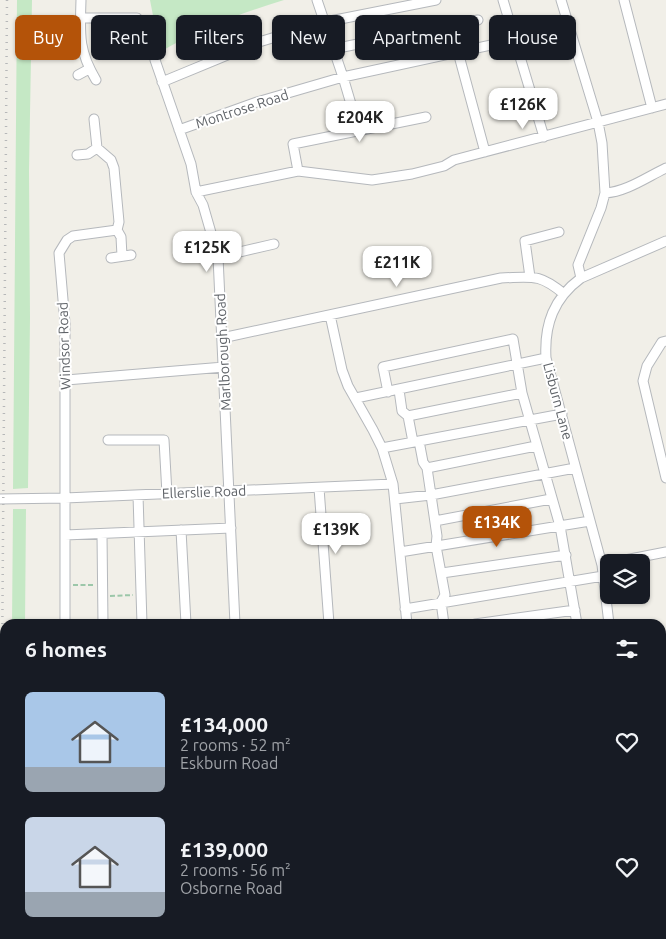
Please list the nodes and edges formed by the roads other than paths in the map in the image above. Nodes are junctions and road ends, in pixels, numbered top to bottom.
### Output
1 (81, 0) edge
2 (316, 0) edge
3 (436, 0) edge
4 (503, 0) edge
5 (562, 0) edge
6 (624, 0) edge
7 (80, 15) edge
8 (322, 15) edge
9 (507, 15) edge
10 (566, 15) edge
11 (345, 18) edge
12 (272, 38) edge
13 (81, 50) edge
14 (576, 51) edge
15 (154, 60) dead end
16 (337, 60) edge
17 (421, 60) edge
18 (460, 60) edge
19 (520, 60) edge
20 (89, 69) junction
21 (78, 75) dead end
22 (343, 77) junction
23 (96, 80) dead end
24 (162, 82) junction
25 (666, 104) edge
26 (652, 108) junction
27 (426, 117) dead end
28 (94, 119) dead end
29 (598, 122) junction
30 (179, 130) junction
31 (359, 131) junction
32 (544, 137) junction
33 (97, 148) junction
34 (485, 152) junction
35 (77, 155) dead end
36 (666, 168) edge
37 (298, 171) junction
38 (196, 192) junction
39 (605, 193) junction
40 (116, 230) junction
41 (559, 232) dead end
42 (666, 241) edge
43 (274, 244) dead end
44 (218, 257) junction
45 (111, 258) dead end
46 (530, 277) junction
47 (582, 278) junction
48 (564, 294) junction
49 (330, 315) junction
50 (222, 338) junction
51 (666, 341) edge
52 (546, 358) junction
53 (516, 364) junction
54 (224, 367) junction
55 (66, 380) junction
56 (399, 390) junction
57 (388, 392) junction
58 (522, 393) junction
59 (356, 398) junction
60 (562, 414) junction
61 (408, 416) junction
62 (529, 420) junction
63 (108, 440) dead end
64 (416, 442) junction
65 (536, 446) junction
66 (382, 448) junction
67 (427, 468) junction
68 (575, 468) junction
69 (544, 474) junction
70 (666, 478) edge
71 (393, 484) junction
72 (319, 488) junction
73 (230, 491) junction
74 (167, 494) junction
75 (138, 495) junction
76 (431, 495) junction
77 (0, 498) edge
78 (65, 498) junction
79 (551, 499) junction
80 (395, 500) junction
81 (590, 520) junction
82 (434, 521) junction
83 (560, 526) junction
84 (231, 528) junction
85 (181, 530) junction
86 (140, 532) junction
87 (102, 534) junction
88 (65, 535) junction
89 (436, 546) junction
90 (400, 552) junction
91 (666, 552) edge
92 (602, 554) edge
93 (650, 555) edge
94 (566, 556) junction
95 (442, 573) junction
96 (600, 577) edge
97 (571, 582) junction
98 (441, 602) junction
99 (606, 604) edge
100 (405, 608) junction
101 (575, 610) junction
102 (65, 619) edge
103 (103, 619) edge
104 (142, 619) edge
105 (186, 619) edge
106 (235, 619) edge
107 (329, 619) edge
108 (406, 619) edge
109 (443, 619) edge
110 (511, 619) edge
111 (576, 619) edge
112 (608, 619) edge

1 - 7 street
2 - 8 street
3 - 11 street
4 - 9 street
5 - 10 street
6 - 26 street
12 - 24 street
13 - 20 street
14 - 29 street
15 - 24 street, Marlborough Road
16 - 22 street
17 - 22 street, Montrose Road
18 - 34 street
19 - 32 street
20 - 21 street
20 - 23 street
22 - 30 street, Montrose Road
22 - 31 street
24 - 30 street, Marlborough Road
25 - 26 street
26 - 29 street
27 - 31 street
28 - 33 street
29 - 32 street
29 - 39 street
30 - 38 street, Marlborough Road
31 - 37 street
32 - 34 street
33 - 35 street
33 - 40 street
34 - 37 street
36 - 39 street
37 - 38 street
38 - 44 street, Marlborough Road
39 - 47 street
40 - 45 street
40 - 55 street, Windsor Road
41 - 46 street
42 - 47 street, Lisburn Lane
43 - 44 street
44 - 50 street, Marlborough Road
46 - 48 street
46 - 49 street
47 - 48 street, Lisburn Lane
48 - 52 street, Lisburn Lane
49 - 50 street
49 - 59 street
50 - 54 street, Marlborough Road
51 - 70 street
52 - 53 street
52 - 60 street, Lisburn Lane
53 - 56 street
53 - 57 street
53 - 58 street
54 - 55 street
54 - 73 street, Marlborough Road
55 - 78 street, Windsor Road
56 - 57 street
56 - 61 street
57 - 59 street
58 - 61 street
58 - 62 street
59 - 66 street
60 - 62 street
60 - 68 street, Lisburn Lane
61 - 64 street
62 - 64 street
62 - 65 street
63 - 74 street
64 - 66 street
64 - 67 street
65 - 67 street
65 - 69 street
66 - 71 street
67 - 76 street
68 - 69 street
68 - 81 street, Lisburn Lane
69 - 76 street
69 - 79 street
71 - 72 street, Ellerslie Road
71 - 80 street
72 - 73 street, Ellerslie Road
72 - 107 street
73 - 74 street, Ellerslie Road
73 - 84 street, Marlborough Road
74 - 75 street, Ellerslie Road
75 - 78 street, Ellerslie Road
75 - 86 street
76 - 80 street
76 - 82 street
77 - 78 street, Ellerslie Road
78 - 88 street, Windsor Road
79 - 82 street
79 - 83 street
80 - 90 street
81 - 83 street
81 - 92 street, Lisburn Lane
82 - 89 street
83 - 89 street
83 - 94 street
84 - 85 street
84 - 106 street, Marlborough Road
85 - 86 street
85 - 105 street
86 - 87 street
86 - 104 street
87 - 88 street
87 - 103 street
88 - 102 street, Windsor Road
89 - 90 street
89 - 95 street
90 - 100 street
91 - 93 street
94 - 95 street
94 - 97 street
95 - 98 street
96 - 97 street
97 - 98 street
97 - 101 street
98 - 100 street
98 - 109 street
99 - 112 street, Lisburn Lane
100 - 108 street
101 - 110 street
101 - 111 street

